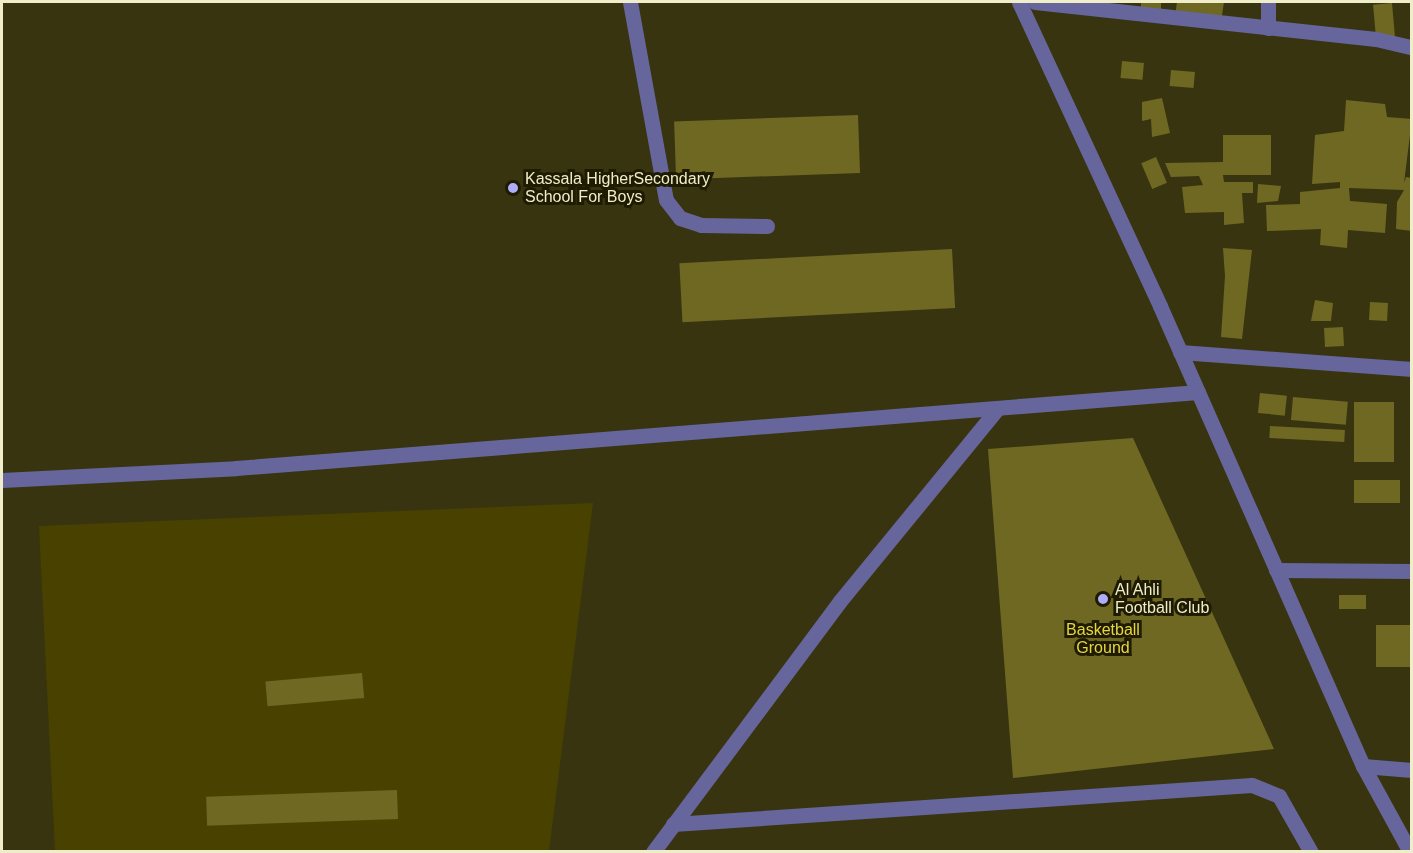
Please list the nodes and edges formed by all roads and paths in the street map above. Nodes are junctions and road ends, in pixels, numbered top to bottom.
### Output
1 (630, 2) edge
2 (1019, 2) edge
3 (1035, 2) edge
4 (1268, 2) edge
5 (1268, 27) junction
6 (1412, 47) edge
7 (767, 226) dead end
8 (1180, 352) junction
9 (1412, 369) edge
10 (1198, 392) junction
11 (998, 408) junction
12 (2, 480) edge
13 (1276, 570) junction
14 (1412, 571) edge
15 (1362, 766) junction
16 (1412, 771) edge
17 (673, 824) junction
18 (653, 852) edge
19 (1311, 852) edge
20 (1410, 852) edge

1 - 7 street
2 - 8 street
3 - 5 street
4 - 5 street
5 - 6 street
8 - 9 street
8 - 10 street
10 - 11 street
10 - 13 street
11 - 12 street
11 - 17 street
13 - 14 street
13 - 15 street
15 - 16 street
15 - 20 street
17 - 18 street
17 - 19 street

